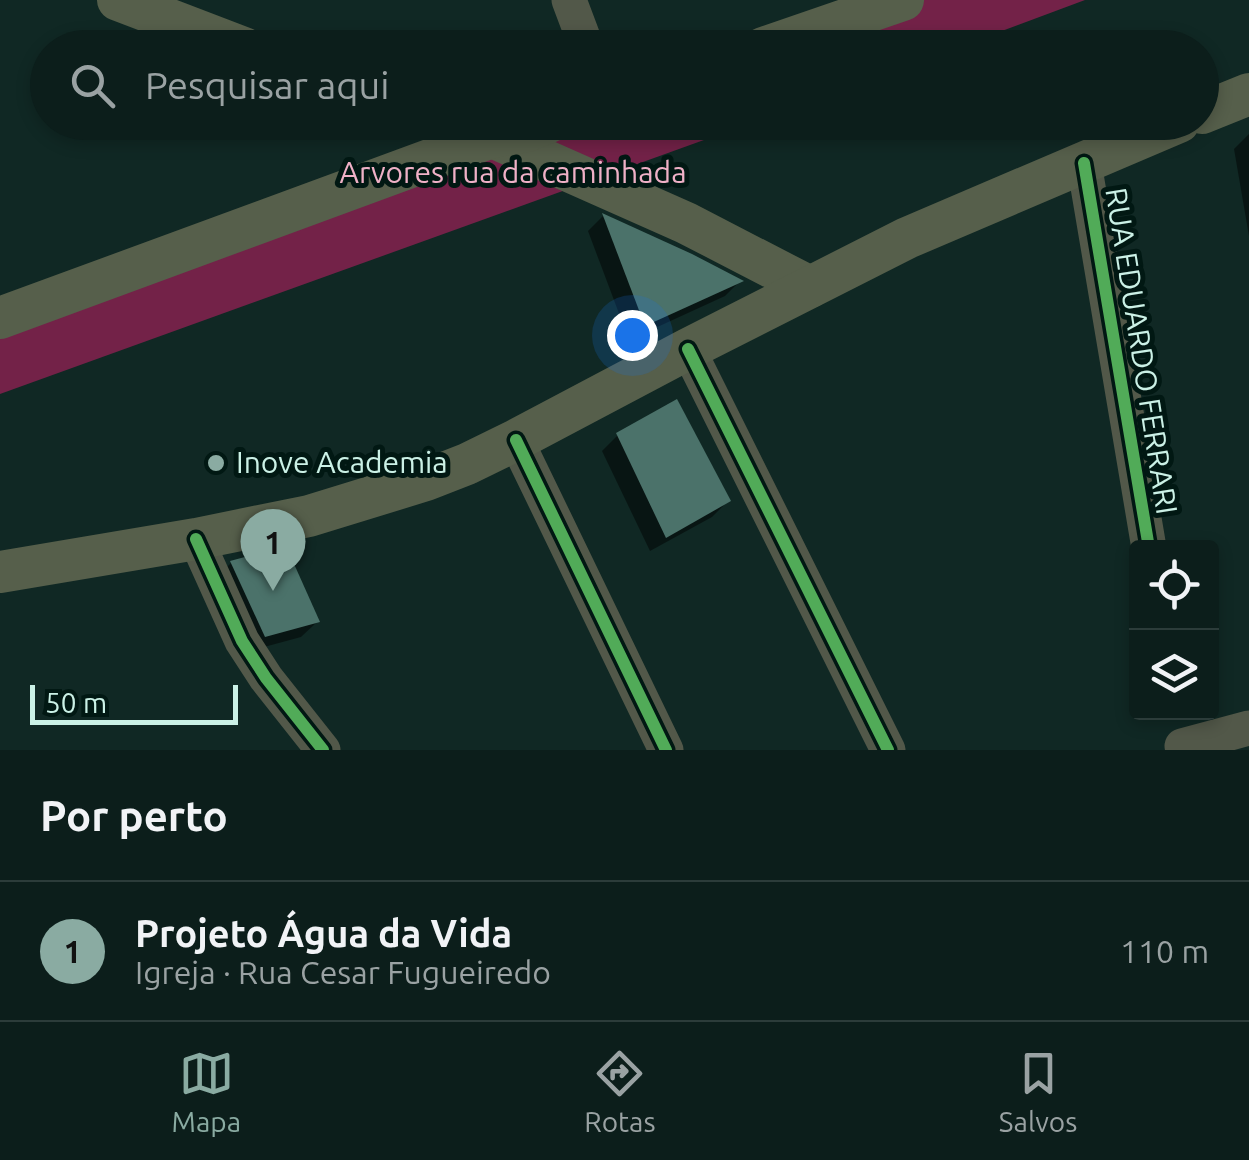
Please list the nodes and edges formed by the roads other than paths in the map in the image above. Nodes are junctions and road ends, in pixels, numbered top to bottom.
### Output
1 (118, 0) edge
2 (569, 0) edge
3 (903, 0) edge
4 (180, 11) edge
5 (213, 30) edge
6 (580, 30) edge
7 (815, 30) edge
8 (1249, 94) edge
9 (1219, 107) edge
10 (484, 140) edge
11 (499, 140) edge
12 (1136, 140) edge
13 (1084, 162) junction
14 (810, 287) junction
15 (0, 318) edge
16 (688, 349) junction
17 (516, 440) junction
18 (196, 539) junction
19 (1148, 540) edge
20 (0, 572) edge
21 (1249, 728) edge
22 (1180, 736) edge
23 (323, 750) edge
24 (666, 750) edge
25 (888, 750) edge

1 - 4 main road
2 - 6 street
3 - 7 main road
4 - 5 main road
8 - 9 main road
10 - 15 main road
11 - 14 main road
12 - 13 main road
13 - 14 main road
13 - 19 street, RUA EDUARDO FERRARI
14 - 16 main road
16 - 17 main road
16 - 25 street
17 - 18 main road
17 - 24 street
18 - 20 main road
18 - 23 street
21 - 22 street

